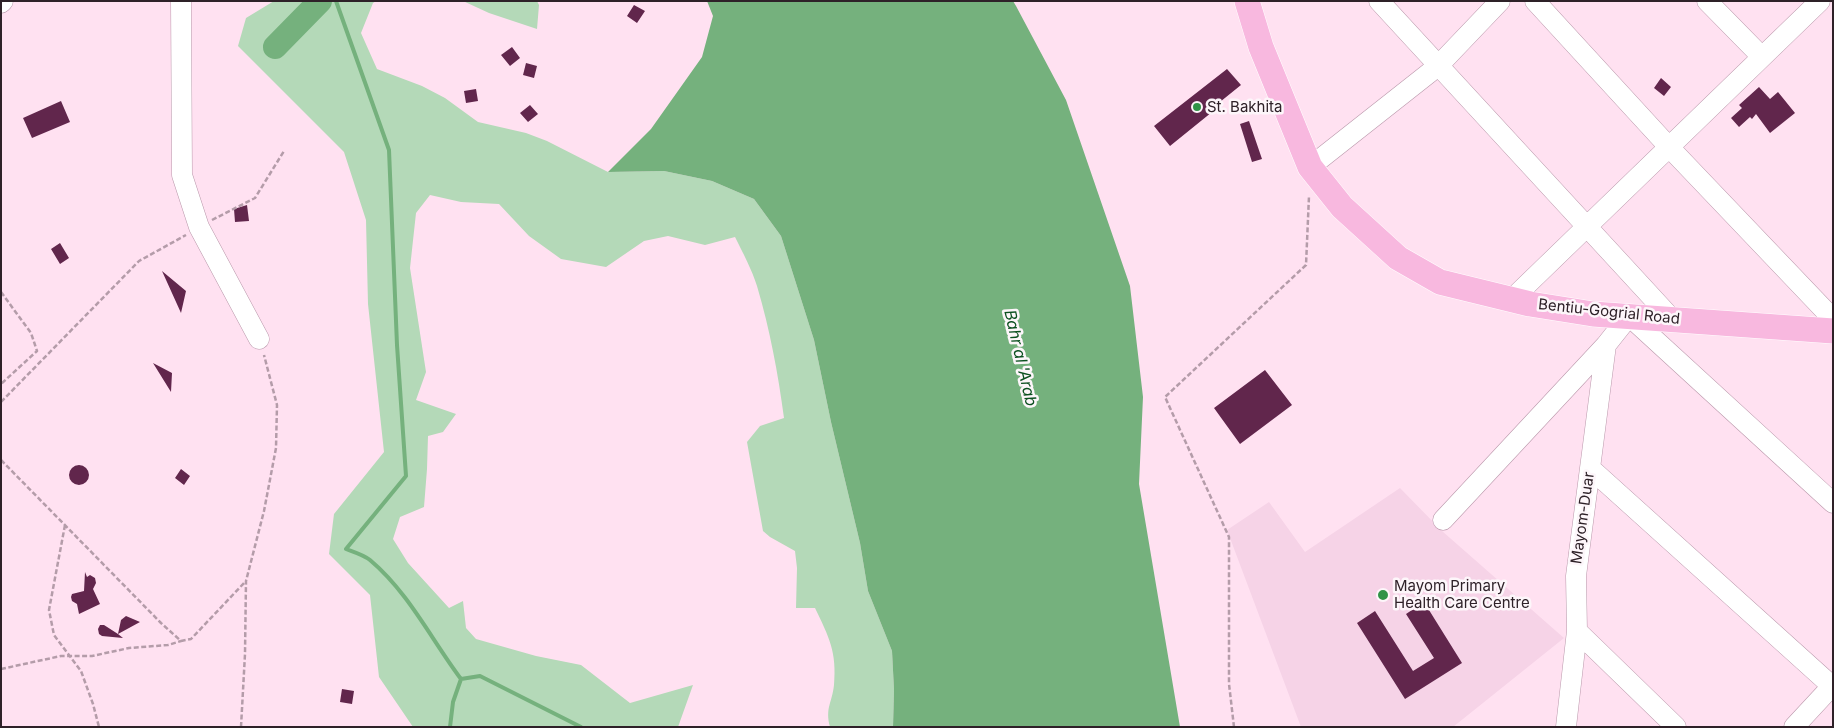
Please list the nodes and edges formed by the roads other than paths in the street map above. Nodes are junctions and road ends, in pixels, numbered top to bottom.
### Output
1 (181, 1) edge
2 (1247, 1) edge
3 (1378, 1) edge
4 (1500, 1) edge
5 (1534, 1) edge
6 (1707, 1) edge
7 (1820, 1) edge
8 (1762, 57) junction
9 (1438, 66) junction
10 (1669, 147) junction
11 (1310, 167) junction
12 (1587, 226) junction
13 (1511, 300) junction
14 (1628, 316) junction
15 (1672, 319) junction
16 (1833, 319) edge
17 (1833, 331) edge
18 (259, 339) road end
19 (1606, 345) junction
20 (1590, 468) junction
21 (1833, 503) edge
22 (1443, 520) dead end
23 (1577, 631) junction
24 (1832, 686) edge
25 (1566, 727) edge
26 (1676, 727) edge
27 (1794, 727) edge

1 - 18 street
2 - 11 main road, Bentiu-Gogrial Road
3 - 9 street
4 - 9 street
5 - 10 street
6 - 8 street
7 - 8 street
8 - 10 street
9 - 11 street
9 - 12 street
10 - 12 street
10 - 16 street
11 - 13 main road, Bentiu-Gogrial Road
12 - 13 street
12 - 15 street
13 - 14 main road, Bentiu-Gogrial Road
14 - 15 main road, Bentiu-Gogrial Road
14 - 19 street, Mayom-Duar
14 - 21 street
15 - 17 main road, Bentiu-Gogrial Road
19 - 20 street, Mayom-Duar
19 - 22 street
20 - 23 street, Mayom-Duar
20 - 24 street
23 - 25 street, Mayom-Duar
23 - 26 street
24 - 27 street

